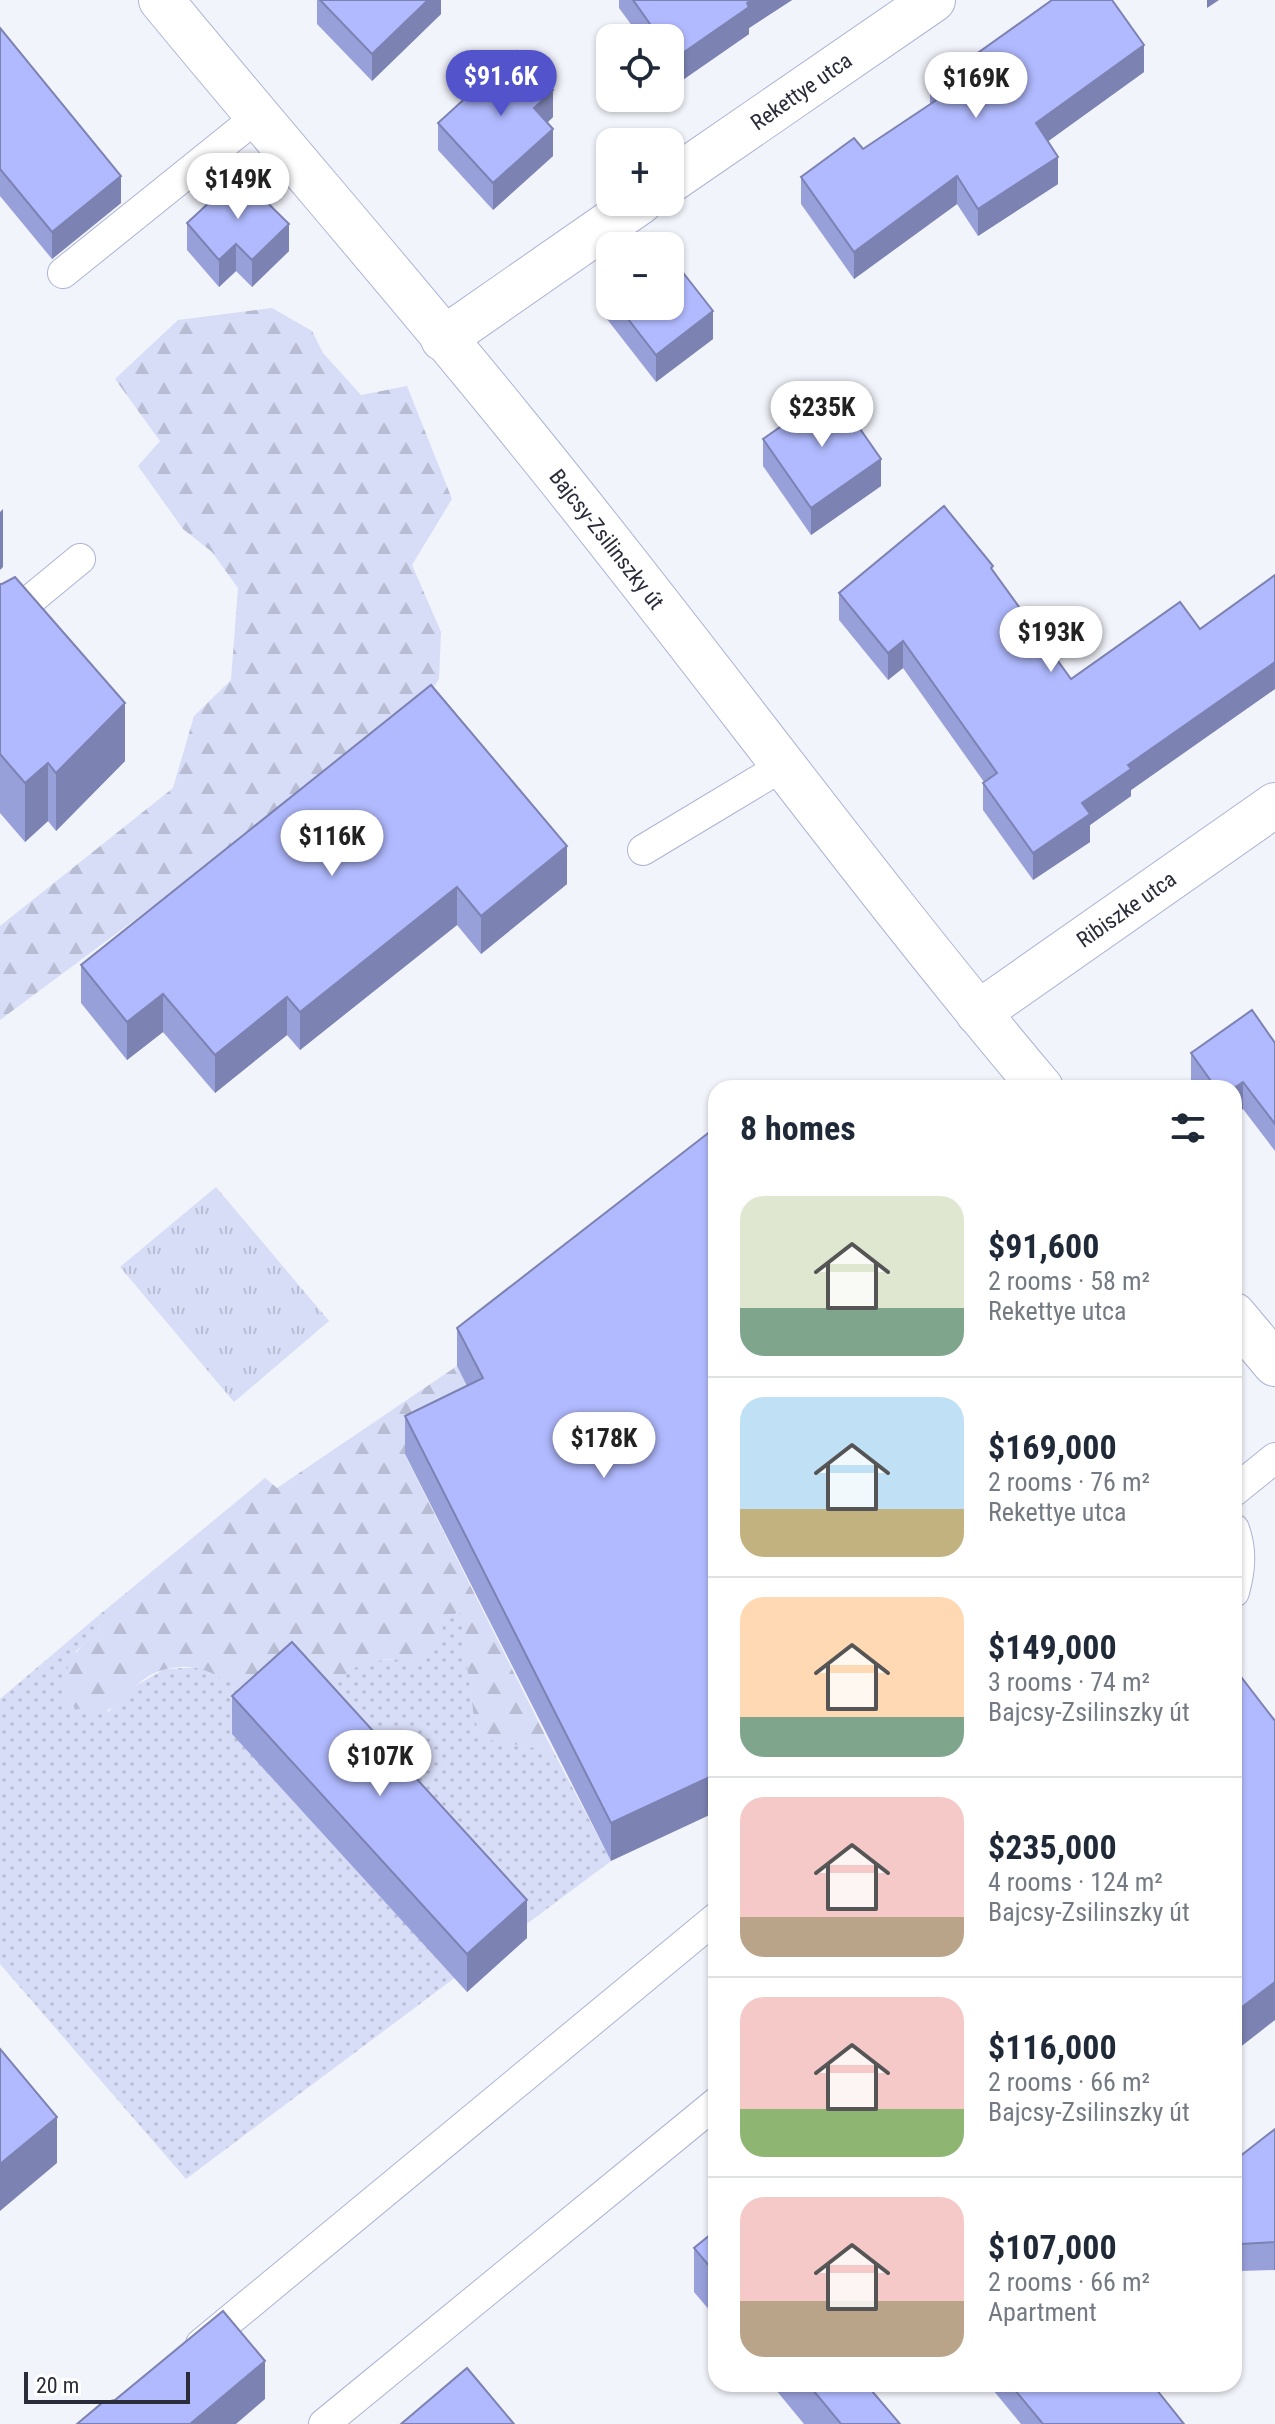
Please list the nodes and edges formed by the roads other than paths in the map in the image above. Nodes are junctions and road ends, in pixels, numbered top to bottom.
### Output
1 (161, 0) edge
2 (933, 0) edge
3 (257, 117) junction
4 (684, 171) edge
5 (620, 216) edge
6 (63, 273) dead end
7 (443, 339) junction
8 (80, 559) dead end
9 (0, 625) edge
10 (781, 767) junction
11 (1275, 805) edge
12 (643, 850) dead end
13 (978, 1013) junction
14 (1034, 1080) edge
15 (1242, 1325) edge
16 (1275, 1364) edge
17 (1275, 1458) edge
18 (1242, 1485) edge
19 (708, 1925) edge
20 (708, 2110) edge
21 (177, 2363) edge
22 (324, 2424) edge

1 - 3 main road, Bajcsy-Zsilinszky út
2 - 4 main road, Rekettye utca
3 - 6 lane
3 - 7 main road, Bajcsy-Zsilinszky út
5 - 7 main road
7 - 10 main road, Bajcsy-Zsilinszky út
8 - 9 lane
10 - 12 lane
10 - 13 main road, Bajcsy-Zsilinszky út
11 - 13 main road, Ribiszke utca
13 - 14 main road, Bajcsy-Zsilinszky út
15 - 16 main road
17 - 18 lane
19 - 21 lane
20 - 22 lane

